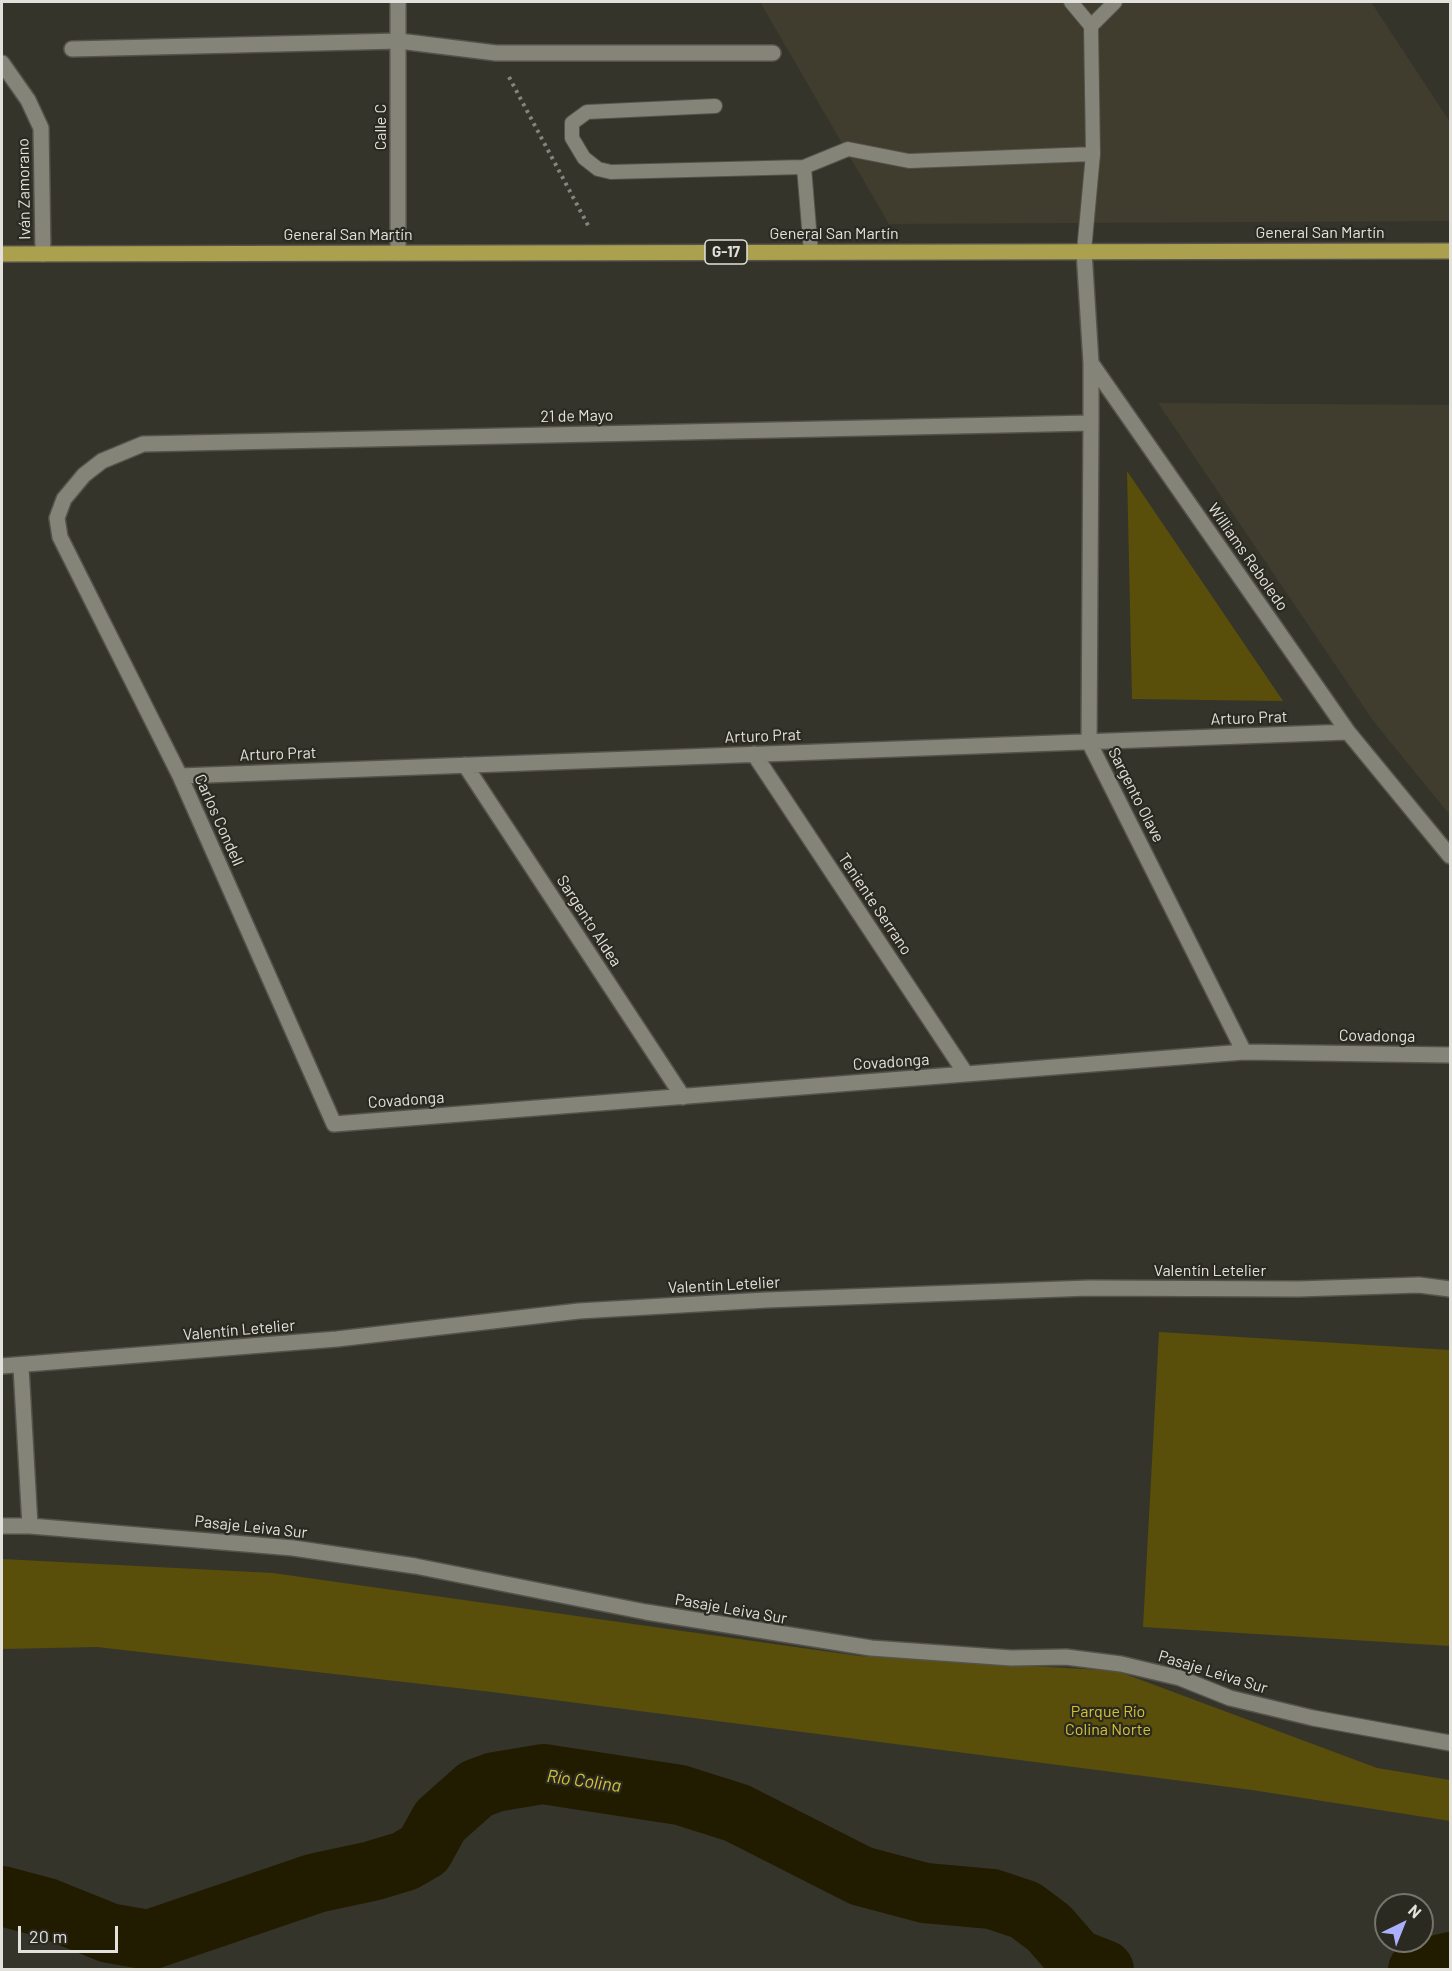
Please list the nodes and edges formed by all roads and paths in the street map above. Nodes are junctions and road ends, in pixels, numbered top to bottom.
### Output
1 (398, 2) edge
2 (1071, 2) edge
3 (1115, 2) edge
4 (1091, 26) junction
5 (399, 41) junction
6 (72, 49) dead end
7 (496, 52) junction
8 (772, 53) dead end
9 (2, 63) edge
10 (715, 106) dead end
11 (1093, 154) junction
12 (804, 167) junction
13 (1084, 251) junction
14 (1450, 251) edge
15 (602, 252) junction
16 (811, 252) junction
17 (398, 253) junction
18 (2, 254) edge
19 (43, 254) junction
20 (1091, 363) junction
21 (1091, 423) junction
22 (60, 537) joint
23 (1348, 732) junction
24 (1089, 742) junction
25 (754, 754) junction
26 (465, 765) junction
27 (180, 776) junction
28 (1450, 856) edge
29 (1244, 1052) junction
30 (1450, 1055) edge
31 (966, 1074) junction
32 (683, 1097) junction
33 (334, 1124) joint
34 (1450, 1289) edge
35 (2, 1366) edge
36 (21, 1367) junction
37 (2, 1526) edge
38 (30, 1526) junction
39 (1450, 1743) edge

1 - 5 street, Calle C
2 - 4 lane
3 - 4 lane
4 - 11 lane
5 - 6 street
5 - 7 street
5 - 17 street, Calle C
7 - 8 street
7 - 15 path
9 - 19 street, Iván Zamorano
10 - 12 lane
11 - 12 lane
11 - 13 lane
12 - 16 lane
13 - 14 main road, General San Martín / G-17
13 - 16 main road, General San Martín / G-17
13 - 20 street
15 - 16 main road, General San Martín / G-17
15 - 17 main road, General San Martín / G-17
17 - 19 main road, General San Martín / G-17
18 - 19 main road, General San Martín / G-17
20 - 21 street
20 - 23 street, Williams Reboledo
21 - 22 street, 21 de Mayo
21 - 24 street, Sargento Olave
22 - 27 street, Carlos Condell
23 - 24 street, Arturo Prat
23 - 28 street, Williams Reboledo
24 - 25 street, Arturo Prat
24 - 29 street, Sargento Olave
25 - 26 street, Arturo Prat
25 - 31 street, Teniente Serrano
26 - 27 street, Arturo Prat
26 - 32 street, Sargento Aldea
27 - 33 street, Carlos Condell
29 - 30 street, Covadonga
29 - 31 street, Covadonga
31 - 32 street, Covadonga
32 - 33 street, Covadonga
34 - 36 street, Valentín Letelier
35 - 36 street, Valentín Letelier
36 - 38 street
37 - 38 street, Pasaje Leiva Sur
38 - 39 street, Pasaje Leiva Sur

